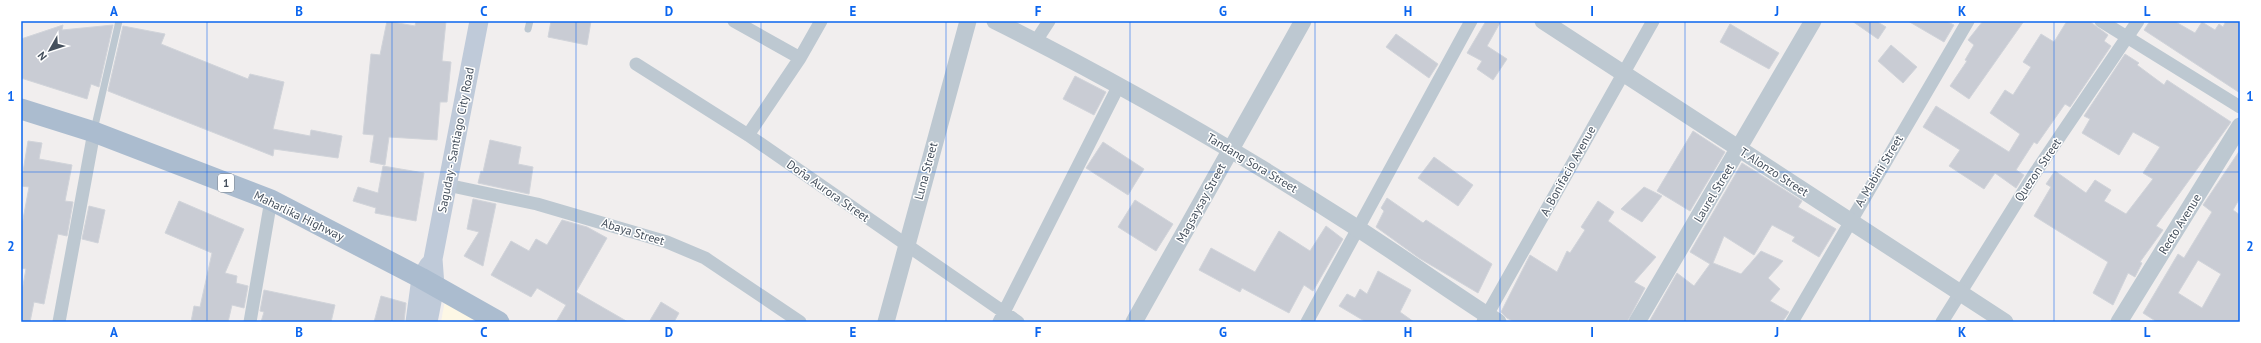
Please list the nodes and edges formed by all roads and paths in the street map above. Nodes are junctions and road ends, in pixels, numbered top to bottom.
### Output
1 (119, 21) edge
2 (479, 21) edge
3 (530, 21) edge
4 (734, 21) edge
5 (821, 21) edge
6 (968, 21) edge
7 (995, 21) edge
8 (1049, 21) edge
9 (1303, 21) edge
10 (1471, 21) edge
11 (1543, 21) edge
12 (1653, 21) edge
13 (1813, 21) edge
14 (1968, 21) edge
15 (2101, 21) edge
16 (2138, 21) edge
17 (528, 29) dead end
18 (2128, 39) junction
19 (1036, 41) junction
20 (800, 58) junction
21 (636, 64) dead end
22 (1624, 72) junction
23 (1119, 85) junction
24 (2240, 107) edge
25 (21, 108) edge
26 (2240, 126) edge
27 (94, 132) junction
28 (748, 135) junction
29 (1231, 149) junction
30 (1739, 150) junction
31 (447, 185) junction
32 (271, 200) junction
33 (1849, 222) junction
34 (1358, 229) junction
35 (905, 246) junction
36 (428, 282) junction
37 (1959, 292) junction
38 (1002, 317) edge
39 (1489, 320) edge
40 (58, 322) edge
41 (250, 322) edge
42 (415, 322) edge
43 (428, 322) edge
44 (499, 322) edge
45 (800, 322) edge
46 (886, 322) edge
47 (1018, 322) edge
48 (1134, 322) edge
49 (1307, 322) edge
50 (1637, 322) edge
51 (1792, 322) edge
52 (1942, 322) edge
53 (2005, 322) edge
54 (2120, 322) edge

1 - 27 lane
2 - 31 main road, Saguday - Santiago City Road
3 - 17 lane
4 - 20 street
5 - 20 street
6 - 35 street, Luna Street
7 - 19 street, Tandang Sora Street
8 - 19 street
9 - 29 street, Magsaysay Street
10 - 34 street
11 - 22 street, T. Alonzo Street
12 - 22 street, A. Bonifacio Avenue
13 - 30 street, Laurel Street
14 - 33 street, A. Mabini Street
15 - 18 street
16 - 18 street, Quezon Street
18 - 24 street
18 - 37 street, Quezon Street
19 - 23 street, Tandang Sora Street
20 - 28 street
21 - 28 street, Doña Aurora Street
22 - 30 street, T. Alonzo Street
22 - 39 street, A. Bonifacio Avenue
23 - 29 street, Tandang Sora Street
23 - 38 street
25 - 27 main road, Maharlika Highway / 1
26 - 54 street, Recto Avenue
27 - 32 main road, Maharlika Highway / 1
27 - 40 street
28 - 35 street, Doña Aurora Street
29 - 34 street, Tandang Sora Street
29 - 48 street, Magsaysay Street
30 - 33 street, T. Alonzo Street
30 - 50 street, Laurel Street
31 - 36 main road, Saguday - Santiago City Road
31 - 45 street, Abaya Street
32 - 36 main road, Maharlika Highway / 1
32 - 41 street
33 - 37 street, T. Alonzo Street
33 - 51 street, A. Mabini Street
34 - 39 street, Tandang Sora Street
34 - 49 street
35 - 38 street, Doña Aurora Street
35 - 46 street, Luna Street
36 - 42 main road
36 - 43 main road
36 - 44 main road, Maharlika Highway / 1
37 - 52 street, Quezon Street
37 - 53 street, T. Alonzo Street
38 - 47 street, Doña Aurora Street

